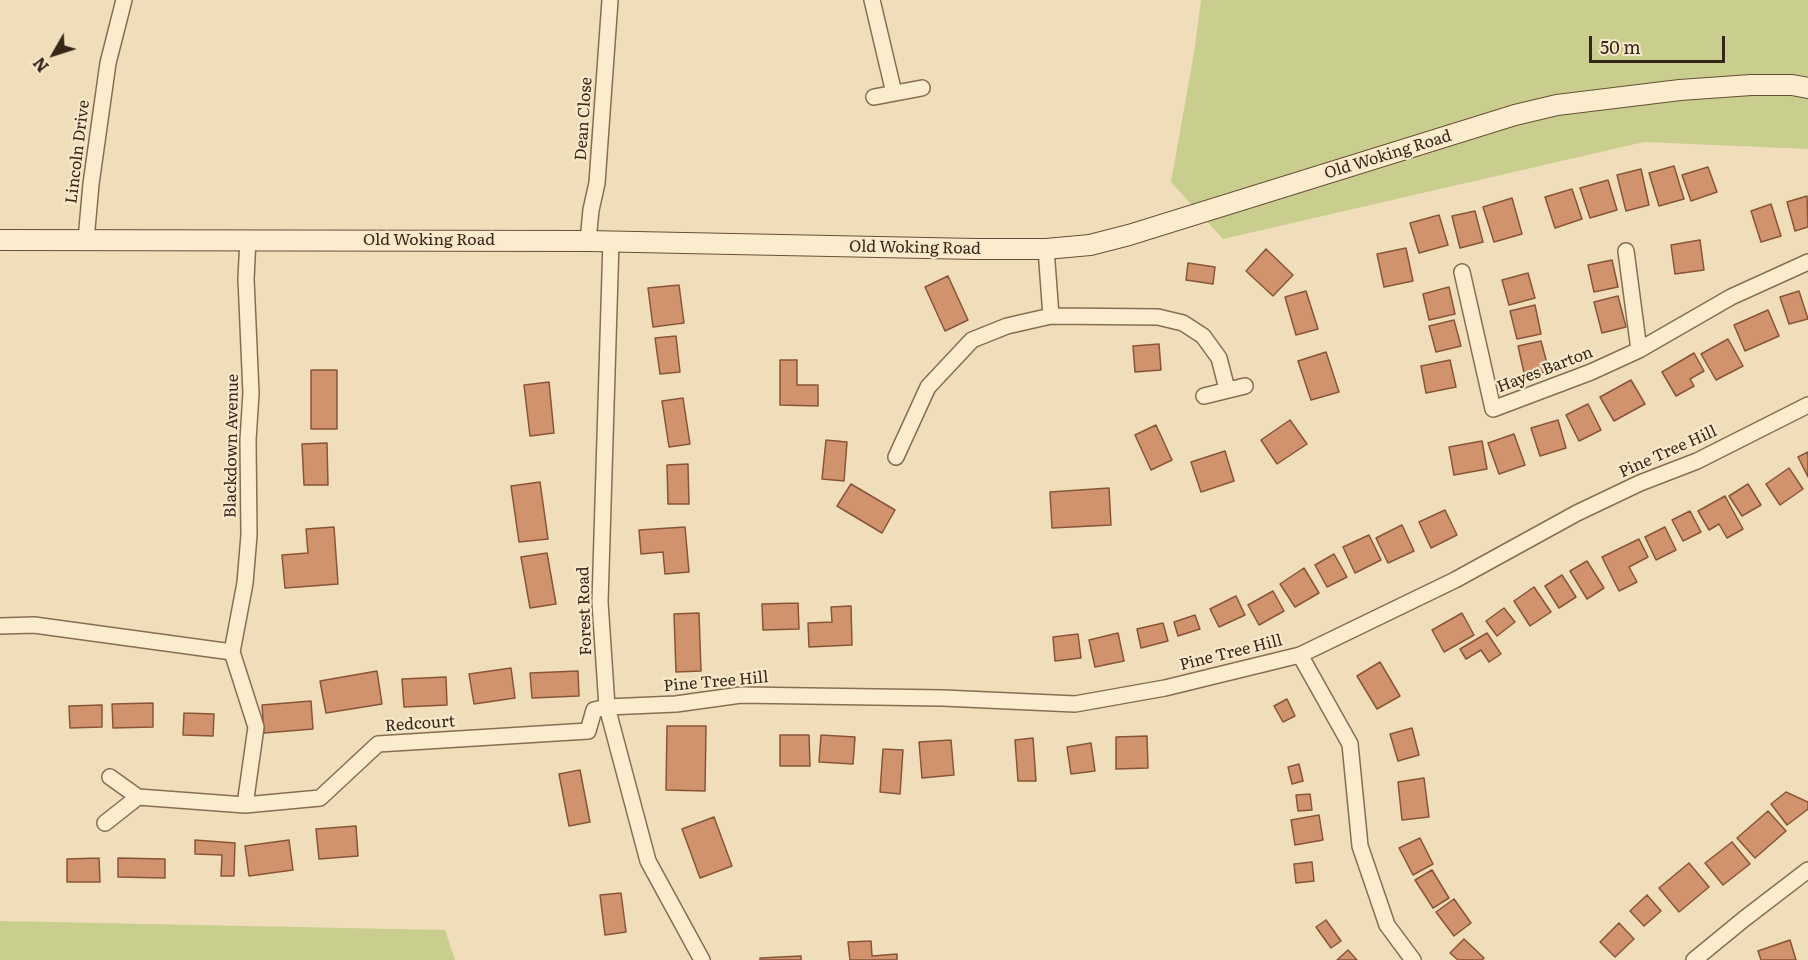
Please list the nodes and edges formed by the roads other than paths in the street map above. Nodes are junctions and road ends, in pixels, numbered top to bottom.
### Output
1 (124, 0) edge
2 (610, 0) edge
3 (872, 0) edge
4 (922, 88) dead end
5 (1808, 88) edge
6 (894, 93) junction
7 (874, 97) dead end
8 (248, 239) junction
9 (0, 240) edge
10 (87, 240) junction
11 (588, 241) junction
12 (612, 241) junction
13 (1046, 249) junction
14 (1626, 251) dead end
15 (1808, 262) edge
16 (1462, 272) dead end
17 (1051, 316) junction
18 (1639, 350) junction
19 (1245, 386) dead end
20 (1227, 389) junction
21 (1204, 396) dead end
22 (1808, 405) edge
23 (896, 457) dead end
24 (0, 626) edge
25 (232, 652) junction
26 (1300, 655) junction
27 (607, 707) junction
28 (110, 777) dead end
29 (138, 797) junction
30 (245, 805) junction
31 (105, 823) dead end
32 (1808, 870) edge
33 (702, 960) edge
34 (1413, 960) edge
35 (1694, 960) edge

1 - 10 street, Lincoln Drive
2 - 11 street, Dean Close
3 - 6 street
4 - 6 street
5 - 13 main road, Old Woking Road
6 - 7 street
8 - 10 main road, Old Woking Road
8 - 11 main road, Old Woking Road
8 - 25 street, Blackdown Avenue
9 - 10 main road, Old Woking Road
11 - 12 main road, Old Woking Road
12 - 13 main road, Old Woking Road
12 - 27 street, Forest Road
13 - 17 street
14 - 18 street
15 - 18 street, Hayes Barton
16 - 18 street, Hayes Barton
17 - 20 street
17 - 23 street
19 - 20 street
20 - 21 street
22 - 26 street, Pine Tree Hill
24 - 25 street
25 - 30 street, Blackdown Avenue
26 - 27 street, Pine Tree Hill
26 - 34 street
27 - 30 street, Redcourt
27 - 33 street, Forest Road
28 - 29 street
29 - 30 street, Redcourt
29 - 31 street
32 - 35 street

